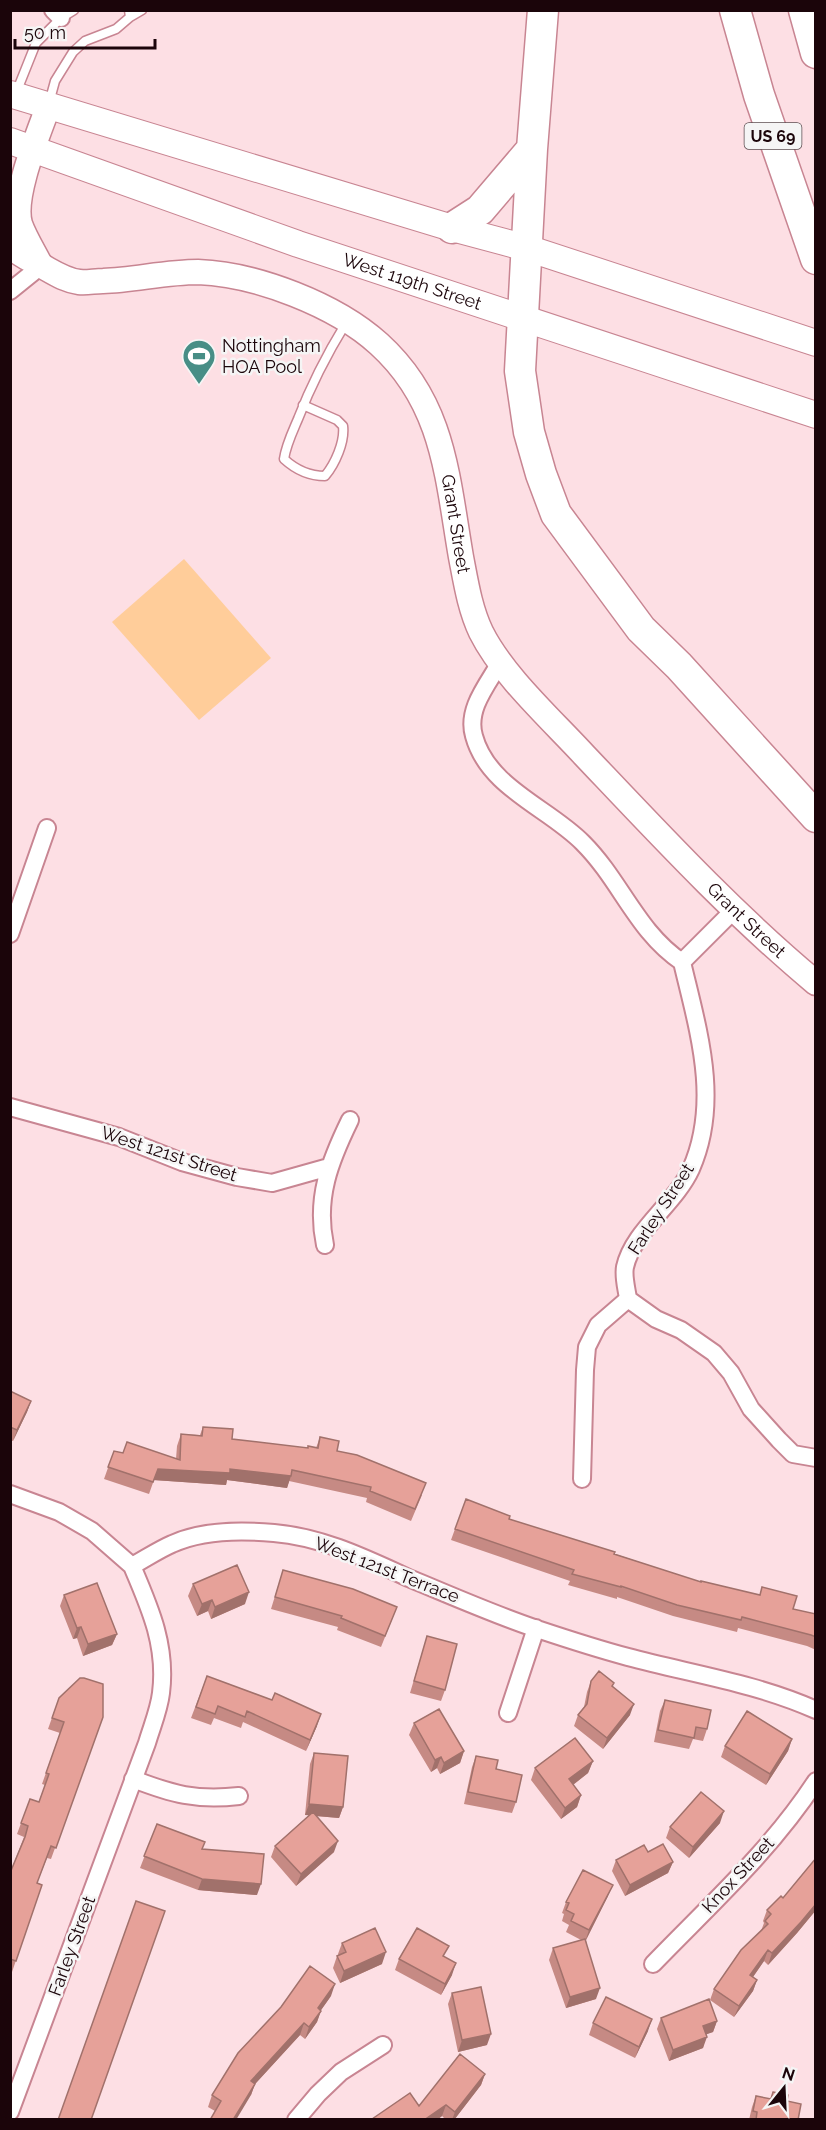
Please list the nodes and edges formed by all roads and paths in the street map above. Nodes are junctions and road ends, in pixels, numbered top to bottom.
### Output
1 (142, 10) edge
2 (543, 10) edge
3 (735, 10) edge
4 (804, 10) edge
5 (63, 13) edge
6 (130, 14) edge
7 (816, 53) edge
8 (12, 100) edge
9 (48, 107) junction
10 (22, 144) edge
11 (532, 149) junction
12 (452, 228) junction
13 (10, 246) edge
14 (527, 248) junction
15 (816, 259) edge
16 (41, 266) junction
17 (10, 291) edge
18 (522, 318) junction
19 (348, 320) junction
20 (816, 343) edge
21 (303, 405) junction
22 (816, 415) edge
23 (501, 662) junction
24 (816, 817) edge
25 (47, 828) dead end
26 (734, 910) junction
27 (10, 934) edge
28 (682, 962) junction
29 (816, 983) edge
30 (10, 1107) edge
31 (350, 1120) dead end
32 (329, 1167) junction
33 (325, 1245) dead end
34 (628, 1299) junction
35 (816, 1458) edge
36 (582, 1479) dead end
37 (10, 1494) edge
38 (132, 1566) junction
39 (536, 1628) junction
40 (816, 1710) edge
41 (508, 1713) dead end
42 (133, 1779) junction
43 (816, 1781) edge
44 (239, 1796) dead end
45 (653, 1964) dead end
46 (383, 2045) dead end
47 (10, 2112) edge
48 (296, 2120) edge

1 - 6 lane
2 - 11 highway
3 - 15 highway, US 69
4 - 7 highway
5 - 8 lane
6 - 9 lane
8 - 9 main road
9 - 10 street
9 - 12 main road
10 - 16 street
10 - 18 main road, West 119th Street
11 - 12 highway
11 - 14 highway
12 - 14 main road
13 - 16 street, Grant Street
14 - 18 highway
14 - 20 main road
16 - 17 street
16 - 19 street, Grant Street
18 - 22 main road, West 119th Street
18 - 24 highway
19 - 21 lane
19 - 23 street, Grant Street
21 - 21 lane
23 - 26 street, Grant Street
23 - 28 street
25 - 27 street
26 - 28 street
26 - 29 street, Grant Street
28 - 34 street, Farley Street
30 - 32 street, West 121st Street
31 - 32 street
32 - 33 street
34 - 35 street
34 - 36 street
37 - 38 street
38 - 39 street, West 121st Terrace
38 - 42 street, Farley Street
39 - 40 street, West 121st Terrace
39 - 41 street
42 - 44 street
42 - 47 street, Farley Street
43 - 45 street, Knox Street
46 - 48 street

